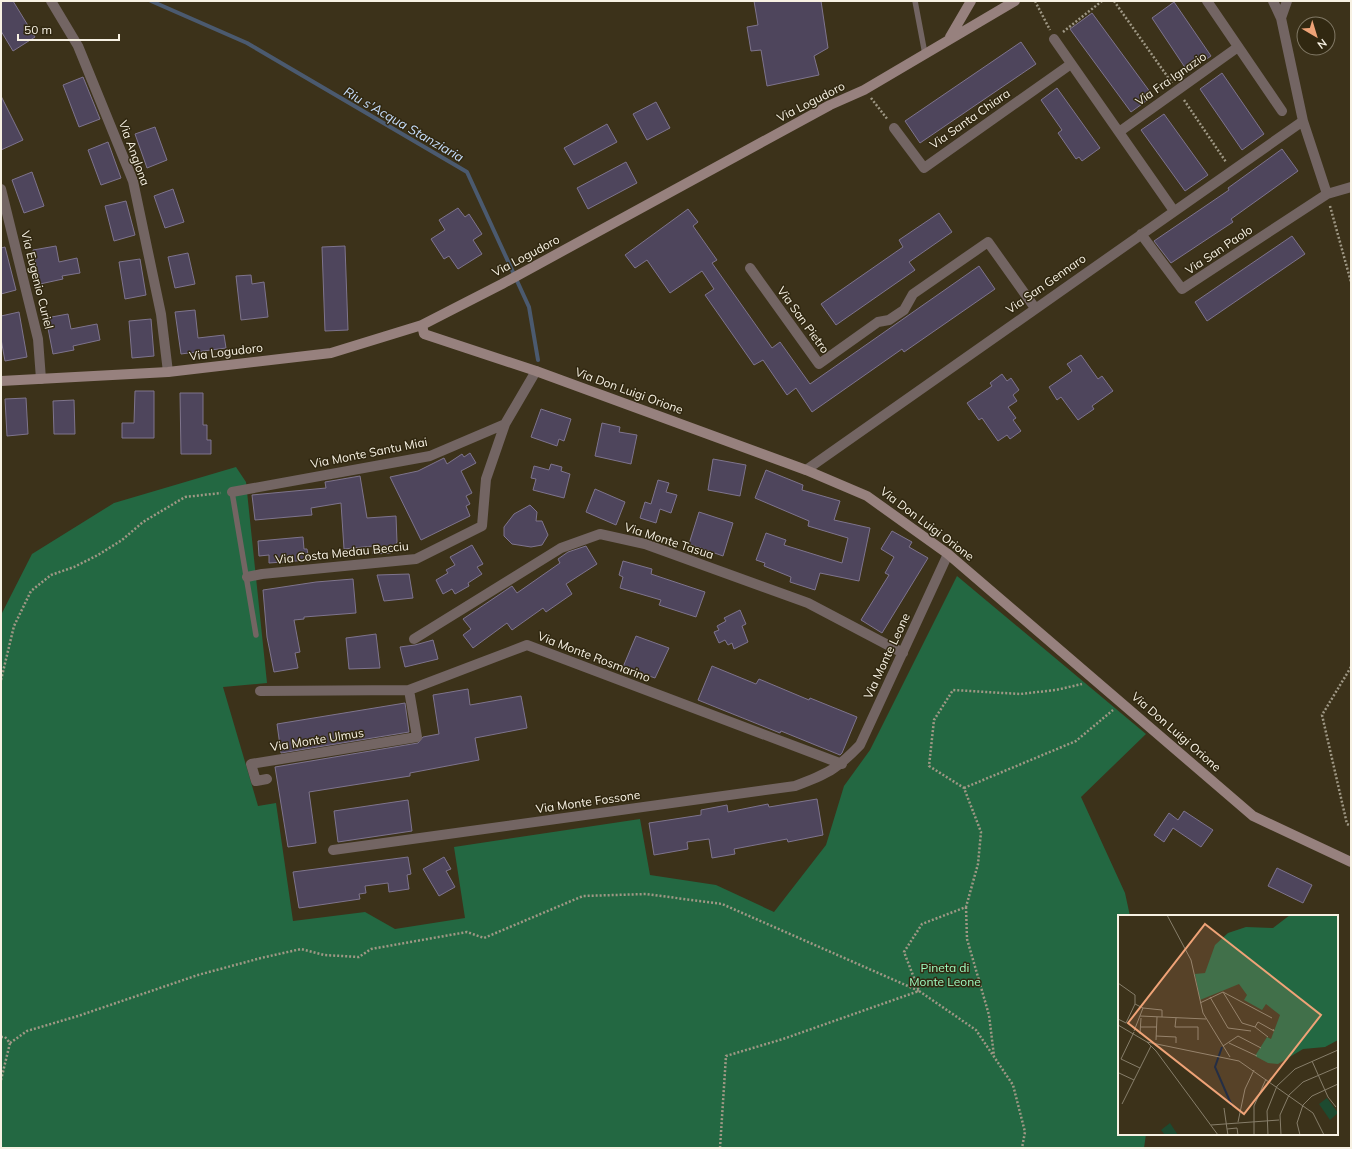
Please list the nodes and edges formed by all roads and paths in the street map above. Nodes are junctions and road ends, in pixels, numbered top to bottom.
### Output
1 (51, 1) edge
2 (915, 1) edge
3 (971, 1) edge
4 (1014, 1) edge
5 (1035, 1) edge
6 (1102, 1) edge
7 (1207, 1) edge
8 (1273, 1) edge
9 (1287, 1) edge
10 (1281, 18) junction
11 (950, 38) junction
12 (1054, 39) junction
13 (1238, 47) junction
14 (925, 54) junction
15 (1071, 64) junction
16 (864, 90) junction
17 (1282, 111) dead end
18 (1302, 121) junction
19 (894, 128) joint
20 (1119, 132) junction
21 (1351, 187) edge
22 (1, 189) edge
23 (1327, 194) junction
24 (1174, 211) junction
25 (1141, 234) junction
26 (750, 268) dead end
27 (1351, 282) edge
28 (1035, 308) junction
29 (422, 325) junction
30 (536, 371) junction
31 (168, 372) junction
32 (41, 379) junction
33 (1, 381) edge
34 (505, 424) junction
35 (806, 470) junction
36 (232, 492) junction
37 (948, 554) junction
38 (247, 577) junction
39 (256, 635) dead end
40 (414, 639) dead end
41 (903, 653) junction
42 (1351, 667) edge
43 (1, 680) edge
44 (1096, 681) junction
45 (409, 690) junction
46 (260, 691) dead end
47 (1122, 703) junction
48 (842, 764) junction
49 (268, 779) dead end
50 (964, 788) junction
51 (1351, 826) edge
52 (333, 850) dead end
53 (1351, 862) edge
54 (966, 908) junction
55 (919, 991) junction
56 (1, 1037) edge
57 (10, 1043) junction
58 (994, 1057) junction
59 (1, 1080) edge
60 (720, 1148) edge
61 (1022, 1148) edge

1 - 31 street, Via Anglona
2 - 14 lane
3 - 11 street
4 - 11 street, Via Logudoro
5 - 12 path
6 - 12 path
7 - 13 street
8 - 10 street
9 - 10 street
10 - 18 street
11 - 14 street, Via Logudoro
12 - 15 street
13 - 17 street
13 - 20 street, Via Fra Ignazio
14 - 16 street, Via Logudoro
15 - 19 street, Via Santa Chiara
15 - 20 street
16 - 19 path
16 - 29 street, Via Logudoro
18 - 23 street
18 - 24 street, Via San Gennaro
20 - 24 street
21 - 23 street
22 - 32 street, Via Eugenio Curiel
23 - 25 street, Via San Paolo
23 - 27 path
24 - 25 street, Via San Gennaro
25 - 28 street, Via San Gennaro
26 - 28 street, Via San Pietro
28 - 35 street, Via San Gennaro
29 - 30 street, Via Don Luigi Orione
29 - 31 street, Via Logudoro
30 - 34 street, Via Costa Medau Becciu
30 - 35 street, Via Don Luigi Orione
31 - 32 street, Via Logudoro
32 - 33 street, Via Logudoro
34 - 36 street, Via Monte Santu Miai
34 - 38 street, Via Costa Medau Becciu
35 - 37 street, Via Don Luigi Orione
36 - 38 lane
36 - 43 path
37 - 41 street, Via Monte Leone
37 - 44 street, Via Don Luigi Orione
38 - 39 lane
40 - 41 street, Via Monte Tasua
41 - 48 street, Via Monte Leone
42 - 51 path
44 - 47 street, Via Don Luigi Orione
44 - 50 path
45 - 46 street, Via Monte Rosmarino
45 - 48 street, Via Monte Rosmarino
45 - 49 street, Via Monte Ulmus
47 - 50 path
47 - 53 street, Via Don Luigi Orione
48 - 52 street, Via Monte Fossone
50 - 54 path
54 - 55 path
54 - 58 path
55 - 57 path
55 - 58 path
55 - 60 path
56 - 57 path
57 - 59 path
58 - 61 path

